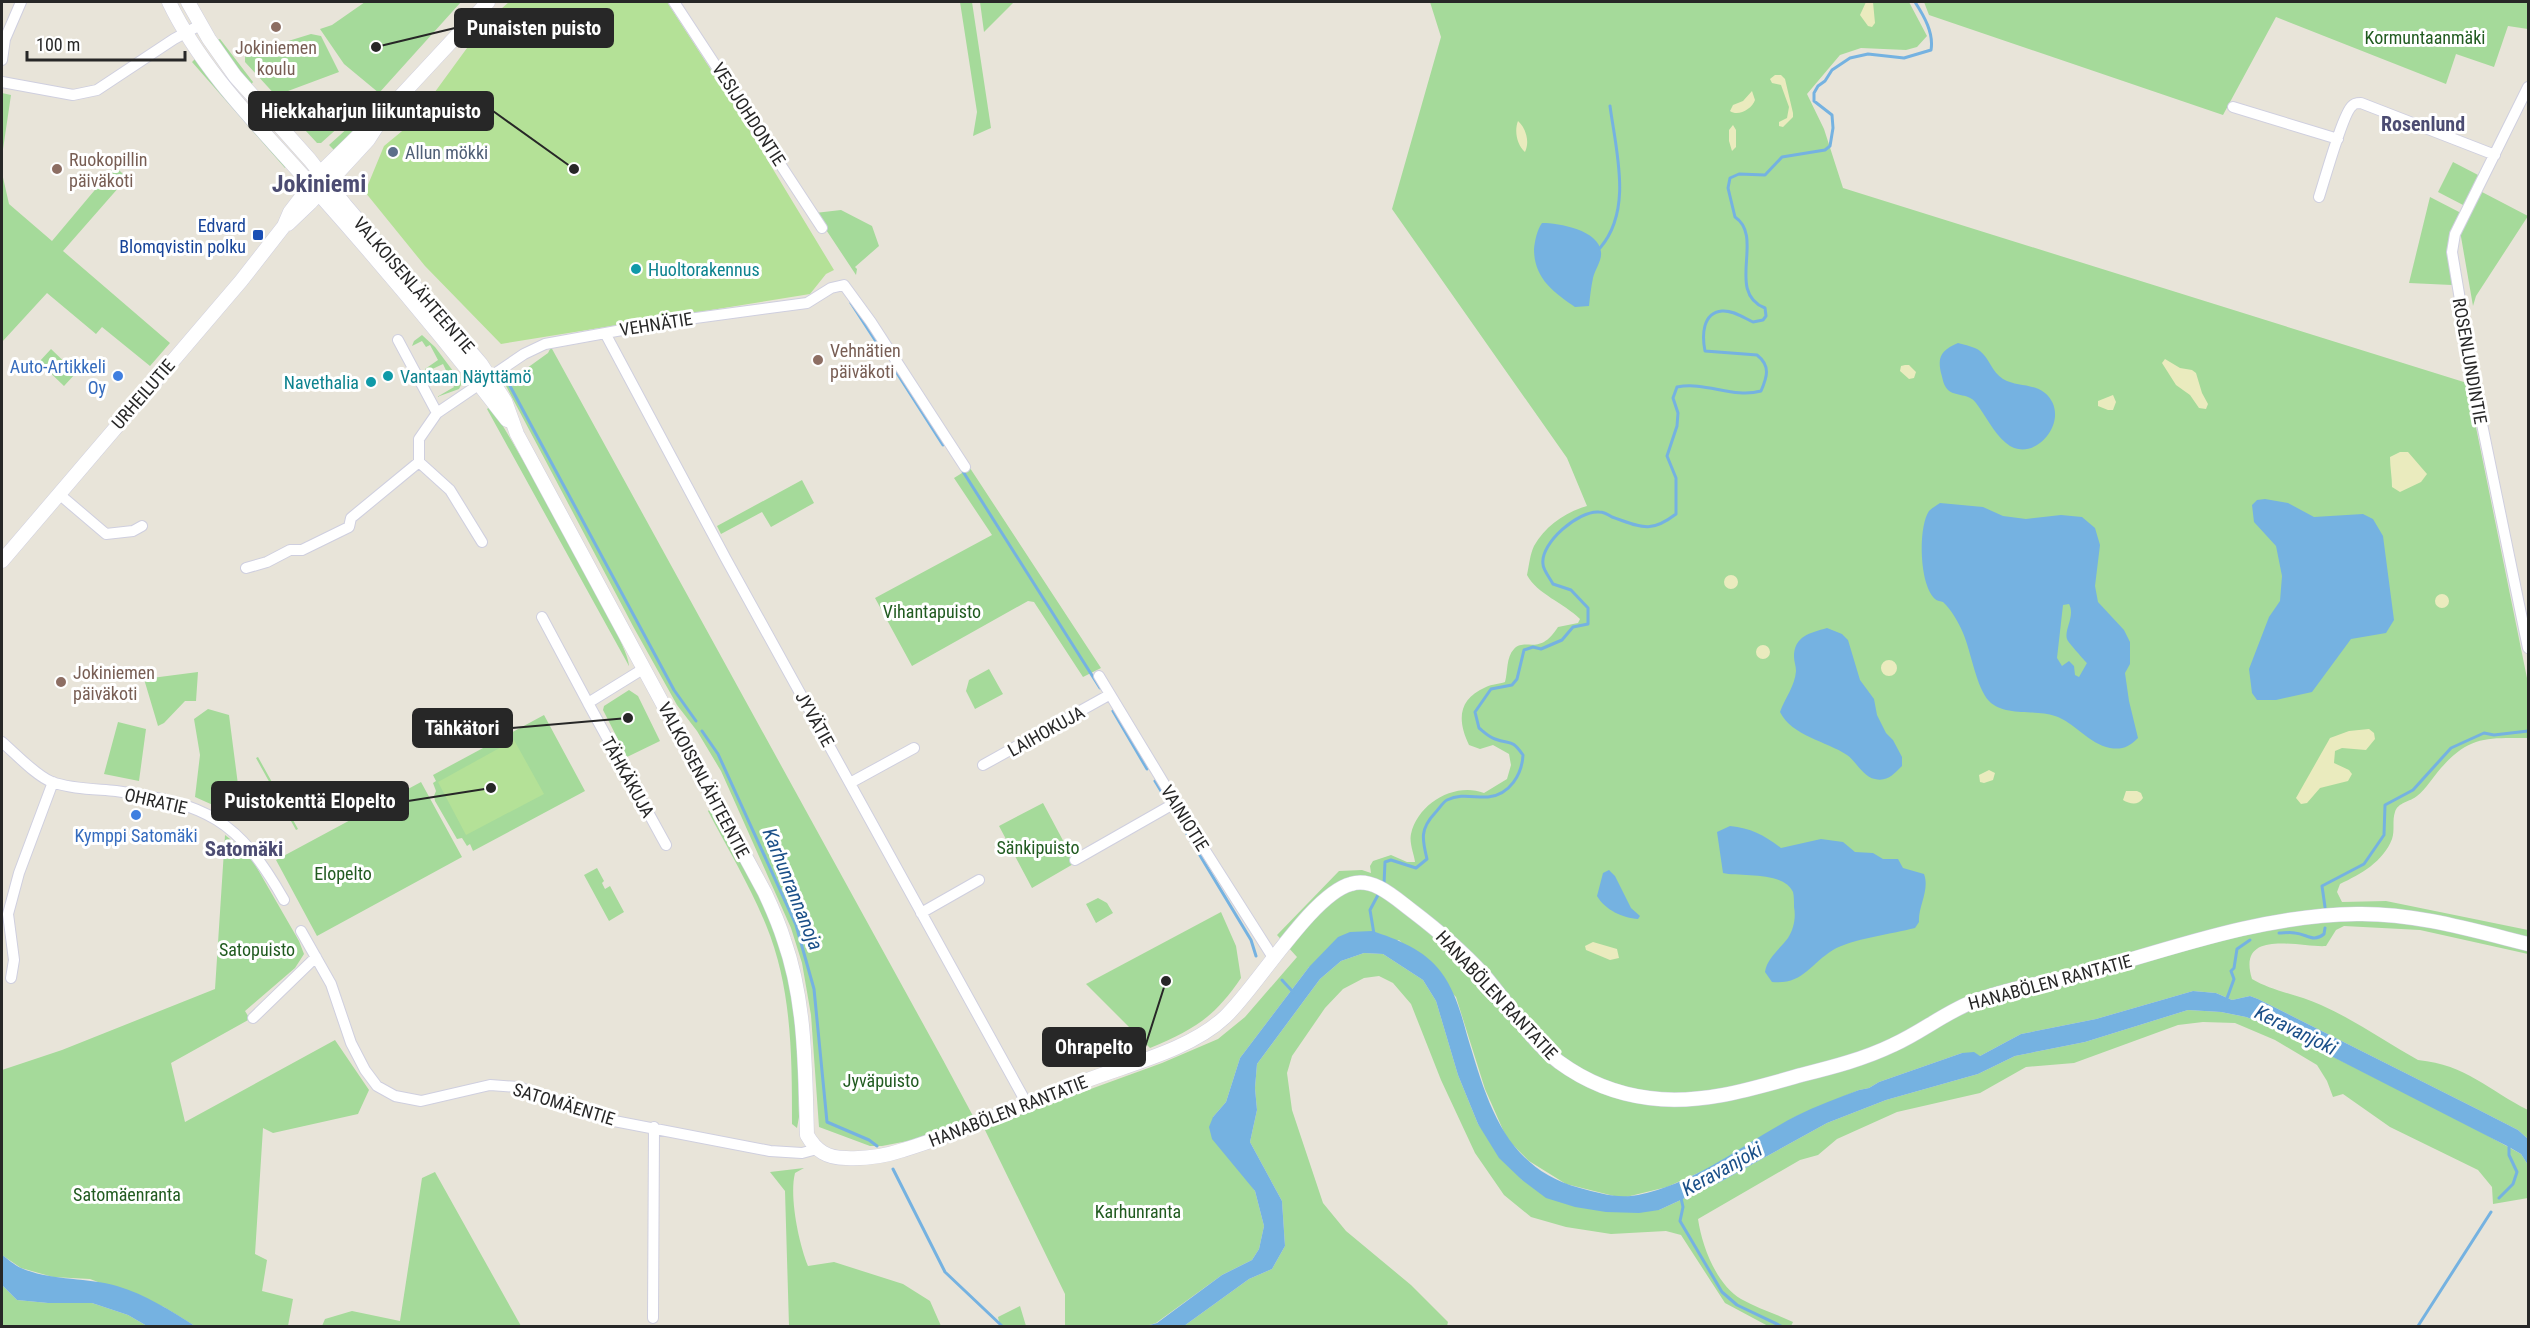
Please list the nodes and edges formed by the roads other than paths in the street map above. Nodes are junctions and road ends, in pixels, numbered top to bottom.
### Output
1 (21, 2) edge
2 (168, 2) edge
3 (188, 2) edge
4 (488, 2) edge
5 (674, 2) edge
6 (200, 25) junction
7 (184, 33) junction
8 (2, 60) edge
9 (2, 82) edge
10 (2529, 87) edge
11 (2233, 107) dead end
12 (2338, 139) junction
13 (2495, 155) junction
14 (319, 183) junction
15 (2319, 197) dead end
16 (822, 228) dead end
17 (605, 333) junction
18 (398, 340) dead end
19 (486, 381) junction
20 (437, 413) junction
21 (419, 462) junction
22 (965, 467) dead end
23 (59, 494) junction
24 (142, 526) dead end
25 (482, 542) dead end
26 (2, 561) edge
27 (246, 568) dead end
28 (542, 617) dead end
29 (2529, 648) edge
30 (644, 669) junction
31 (1099, 676) dead end
32 (1109, 695) junction
33 (588, 703) junction
34 (2, 742) edge
35 (914, 748) dead end
36 (983, 765) dead end
37 (53, 782) junction
38 (850, 783) junction
39 (1175, 803) junction
40 (666, 845) dead end
41 (1075, 860) dead end
42 (979, 880) dead end
43 (284, 900) dead end
44 (921, 913) junction
45 (301, 931) dead end
46 (2529, 944) edge
47 (316, 957) junction
48 (1274, 959) junction
49 (11, 978) dead end
50 (252, 1018) dead end
51 (1027, 1104) junction
52 (654, 1127) junction
53 (817, 1149) junction
54 (653, 1318) dead end

1 - 8 street
2 - 7 street, VALKOISENLÄHTEENTIE
3 - 6 street, VALKOISENLÄHTEENTIE
4 - 14 street, URHEILUTIE
5 - 16 street, VESIJOHDONTIE
6 - 7 street
6 - 14 street, VALKOISENLÄHTEENTIE
7 - 9 street
7 - 14 street, VALKOISENLÄHTEENTIE
10 - 13 street, ROSENLUNDINTIE
11 - 12 street
12 - 13 street
12 - 15 street
13 - 29 street, ROSENLUNDINTIE
14 - 19 street, VALKOISENLÄHTEENTIE
14 - 23 street, URHEILUTIE
17 - 19 street, VEHNÄTIE
17 - 22 street, VEHNÄTIE
17 - 38 street, JYVÄTIE
18 - 20 street
19 - 20 street, VEHNÄTIE
19 - 30 street, VALKOISENLÄHTEENTIE
20 - 21 street
21 - 25 street
21 - 27 street
23 - 24 street
23 - 26 street, URHEILUTIE
28 - 33 street, TÄHKÄKUJA
30 - 33 street
30 - 53 street, VALKOISENLÄHTEENTIE
31 - 32 street, VAINIOTIE
32 - 36 street, LAIHOKUJA
32 - 39 street, VAINIOTIE
33 - 40 street, TÄHKÄKUJA
34 - 37 street, OHRATIE
35 - 38 street
37 - 43 street, OHRATIE
37 - 49 street
38 - 44 street, JYVÄTIE
39 - 41 street
39 - 48 street, VAINIOTIE
42 - 44 street
44 - 51 street, JYVÄTIE
45 - 47 street, SATOMÄENTIE
46 - 48 street, HANABÖLEN RANTATIE
47 - 50 street
47 - 52 street, SATOMÄENTIE
48 - 51 street, HANABÖLEN RANTATIE
51 - 53 street, HANABÖLEN RANTATIE
52 - 53 street, SATOMÄENTIE
52 - 54 street

